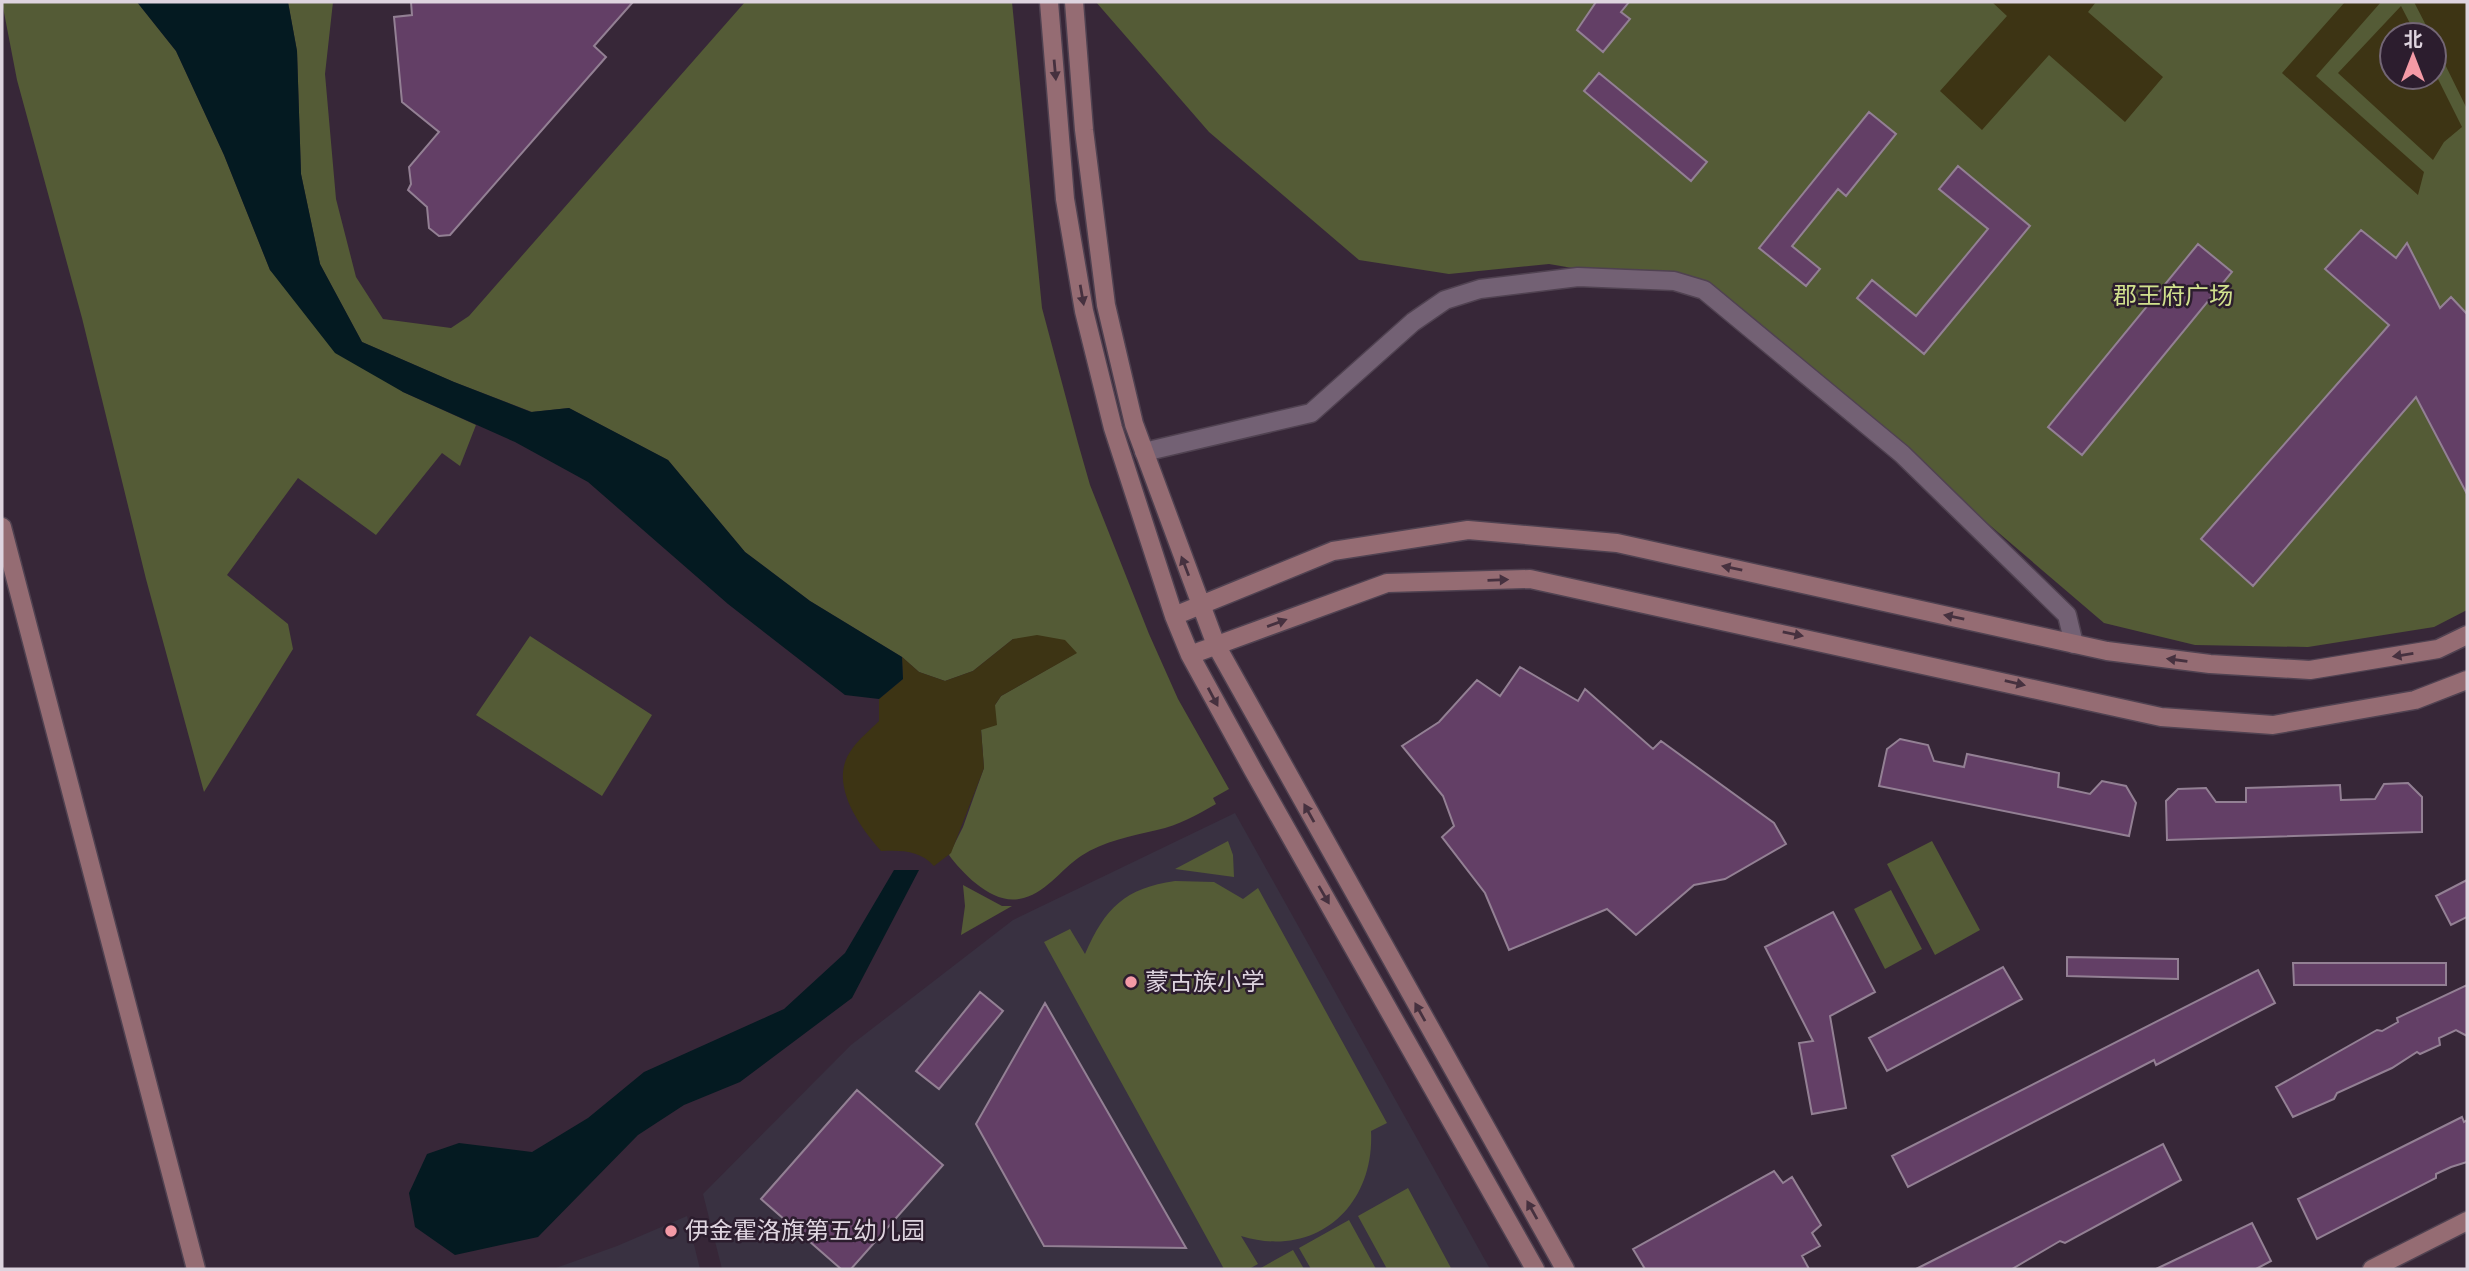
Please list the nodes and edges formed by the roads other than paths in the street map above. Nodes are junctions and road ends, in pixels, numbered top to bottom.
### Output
1 (1049, 2) edge
2 (1074, 2) edge
3 (1144, 452) junction
4 (2, 527) edge
5 (1201, 606) junction
6 (1174, 616) junction
7 (2467, 635) edge
8 (2074, 644) junction
9 (1216, 645) junction
10 (1190, 655) junction
11 (2467, 680) edge
12 (2467, 1221) edge
13 (196, 1269) edge
14 (1535, 1269) edge
15 (1565, 1269) edge
16 (2372, 1269) edge

1 -> 6 street
2 - 3 street
5 -> 3 street
3 - 8 street
4 - 13 street
5 - 6 street
8 -> 5 street
5 - 9 street
6 - 10 street
7 -> 8 street
9 - 10 street
9 -> 11 street
15 -> 9 street
10 -> 14 street
12 - 16 street

